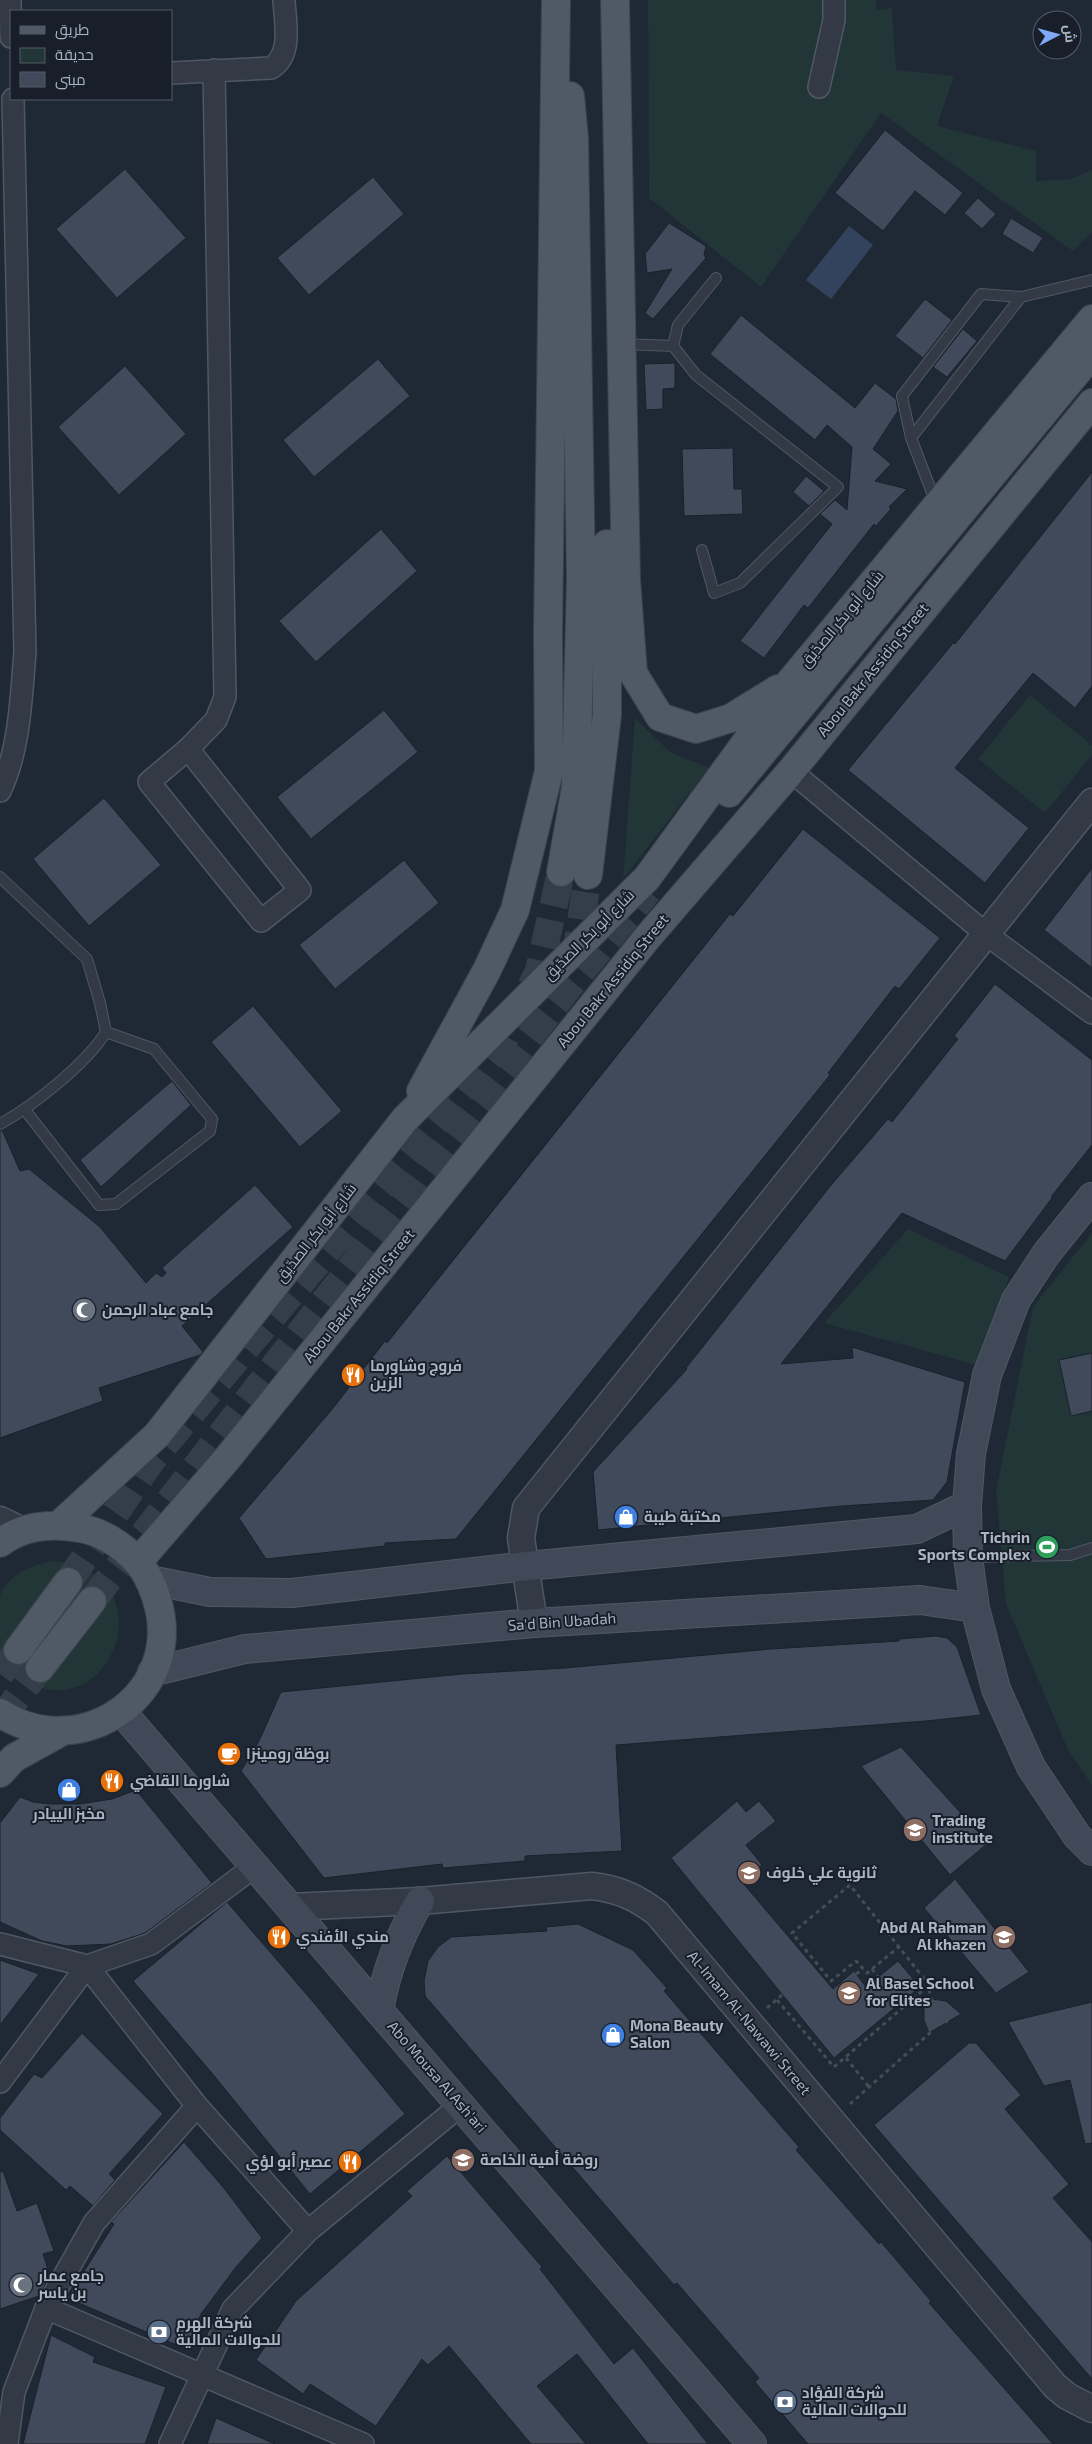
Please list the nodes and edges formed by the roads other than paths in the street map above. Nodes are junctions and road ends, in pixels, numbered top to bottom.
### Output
1 (284, 0) edge
2 (556, 0) edge
3 (561, 0) edge
4 (615, 0) edge
5 (834, 0) edge
6 (214, 70) junction
7 (617, 70) junction
8 (172, 73) edge
9 (819, 87) dead end
10 (13, 100) edge
11 (716, 278) dead end
12 (1092, 280) edge
13 (1020, 297) junction
14 (1092, 319) edge
15 (622, 344) junction
16 (673, 346) junction
17 (1092, 354) edge
18 (1092, 403) edge
19 (910, 438) junction
20 (937, 506) junction
21 (702, 550) dead end
22 (790, 682) junction
23 (9, 719) edge
24 (188, 749) junction
25 (791, 771) junction
26 (0, 791) edge
27 (1092, 802) edge
28 (561, 872) tunnel mouth
29 (588, 875) tunnel mouth
30 (0, 878) edge
31 (650, 888) tunnel mouth
32 (986, 934) junction
33 (1092, 1013) edge
34 (106, 1032) junction
35 (25, 1110) junction
36 (406, 1119) junction
37 (0, 1124) edge
38 (1092, 1197) edge
39 (967, 1505) junction
40 (59, 1524) junction
41 (8, 1531) edge
42 (1092, 1548) edge
43 (968, 1557) junction
44 (527, 1566) junction
45 (144, 1571) junction
46 (68, 1582) tunnel mouth
47 (92, 1601) tunnel mouth
48 (975, 1608) junction
49 (534, 1623) junction
50 (18, 1650) tunnel mouth
51 (40, 1668) tunnel mouth
52 (152, 1672) junction
53 (121, 1711) junction
54 (0, 1713) edge
55 (61, 1732) junction
56 (0, 1773) edge
57 (1092, 1851) edge
58 (255, 1866) junction
59 (420, 1901) junction
60 (290, 1907) junction
61 (0, 1944) edge
62 (87, 1966) junction
63 (379, 2011) junction
64 (0, 2082) edge
65 (461, 2105) junction
66 (197, 2106) junction
67 (308, 2230) junction
68 (46, 2308) junction
69 (200, 2375) junction
70 (7, 2390) edge
71 (1092, 2409) edge
72 (7, 2444) edge
73 (170, 2444) edge
74 (362, 2444) edge
75 (752, 2444) edge

1 - 6 street
2 - 36 main road
3 - 28 main road
4 - 7 main road
5 - 9 street
6 - 8 street
6 - 24 street
7 - 15 main road
7 - 29 main road
10 - 23 street
11 - 16 lane
12 - 13 lane
13 - 19 lane
13 - 19 lane
14 - 20 main road, شارع أبو بكر الصدّيق
15 - 16 lane
15 - 22 main road
16 - 21 lane
17 - 31 main road
18 - 25 main road, Abou Bakr Assidiq Street
19 - 20 lane
20 - 22 main road, شارع أبو بكر الصدّيق
22 - 36 main road, شارع أبو بكر الصدّيق
23 - 26 street
24 - 24 street
25 - 32 street
25 - 45 main road, Abou Bakr Assidiq Street
27 - 32 street
30 - 34 lane
32 - 33 street
32 - 44 street
34 - 35 lane
34 - 35 lane
35 - 37 lane
36 - 40 main road, شارع أبو بكر الصدّيق
38 - 39 main road
39 - 43 main road
39 - 44 main road
40 - 41 main road
40 - 45 main road
42 - 43 lane
43 - 48 main road
44 - 45 main road
44 - 49 street
45 - 52 main road
46 - 50 main road
47 - 51 main road
48 - 49 main road, Sa'd Bin Ubadah
48 - 57 main road
49 - 52 main road, Sa'd Bin Ubadah
52 - 53 main road
53 - 55 main road
53 - 58 main road, Abo Mousa Al Ash'ari
54 - 55 main road
55 - 56 main road
58 - 60 main road, Abo Mousa Al Ash'ari
58 - 62 street
59 - 60 street, Al-Imam Al-Nawawi Street
59 - 63 main road
59 - 71 street, Al-Imam Al-Nawawi Street
60 - 63 main road, Abo Mousa Al Ash'ari
61 - 62 street
62 - 64 street
62 - 66 street
63 - 65 main road, Abo Mousa Al Ash'ari
65 - 67 street
65 - 75 main road, Abo Mousa Al Ash'ari
66 - 67 street
66 - 68 street
67 - 69 street
68 - 69 street
68 - 70 street
69 - 73 street
69 - 74 street
70 - 72 street

